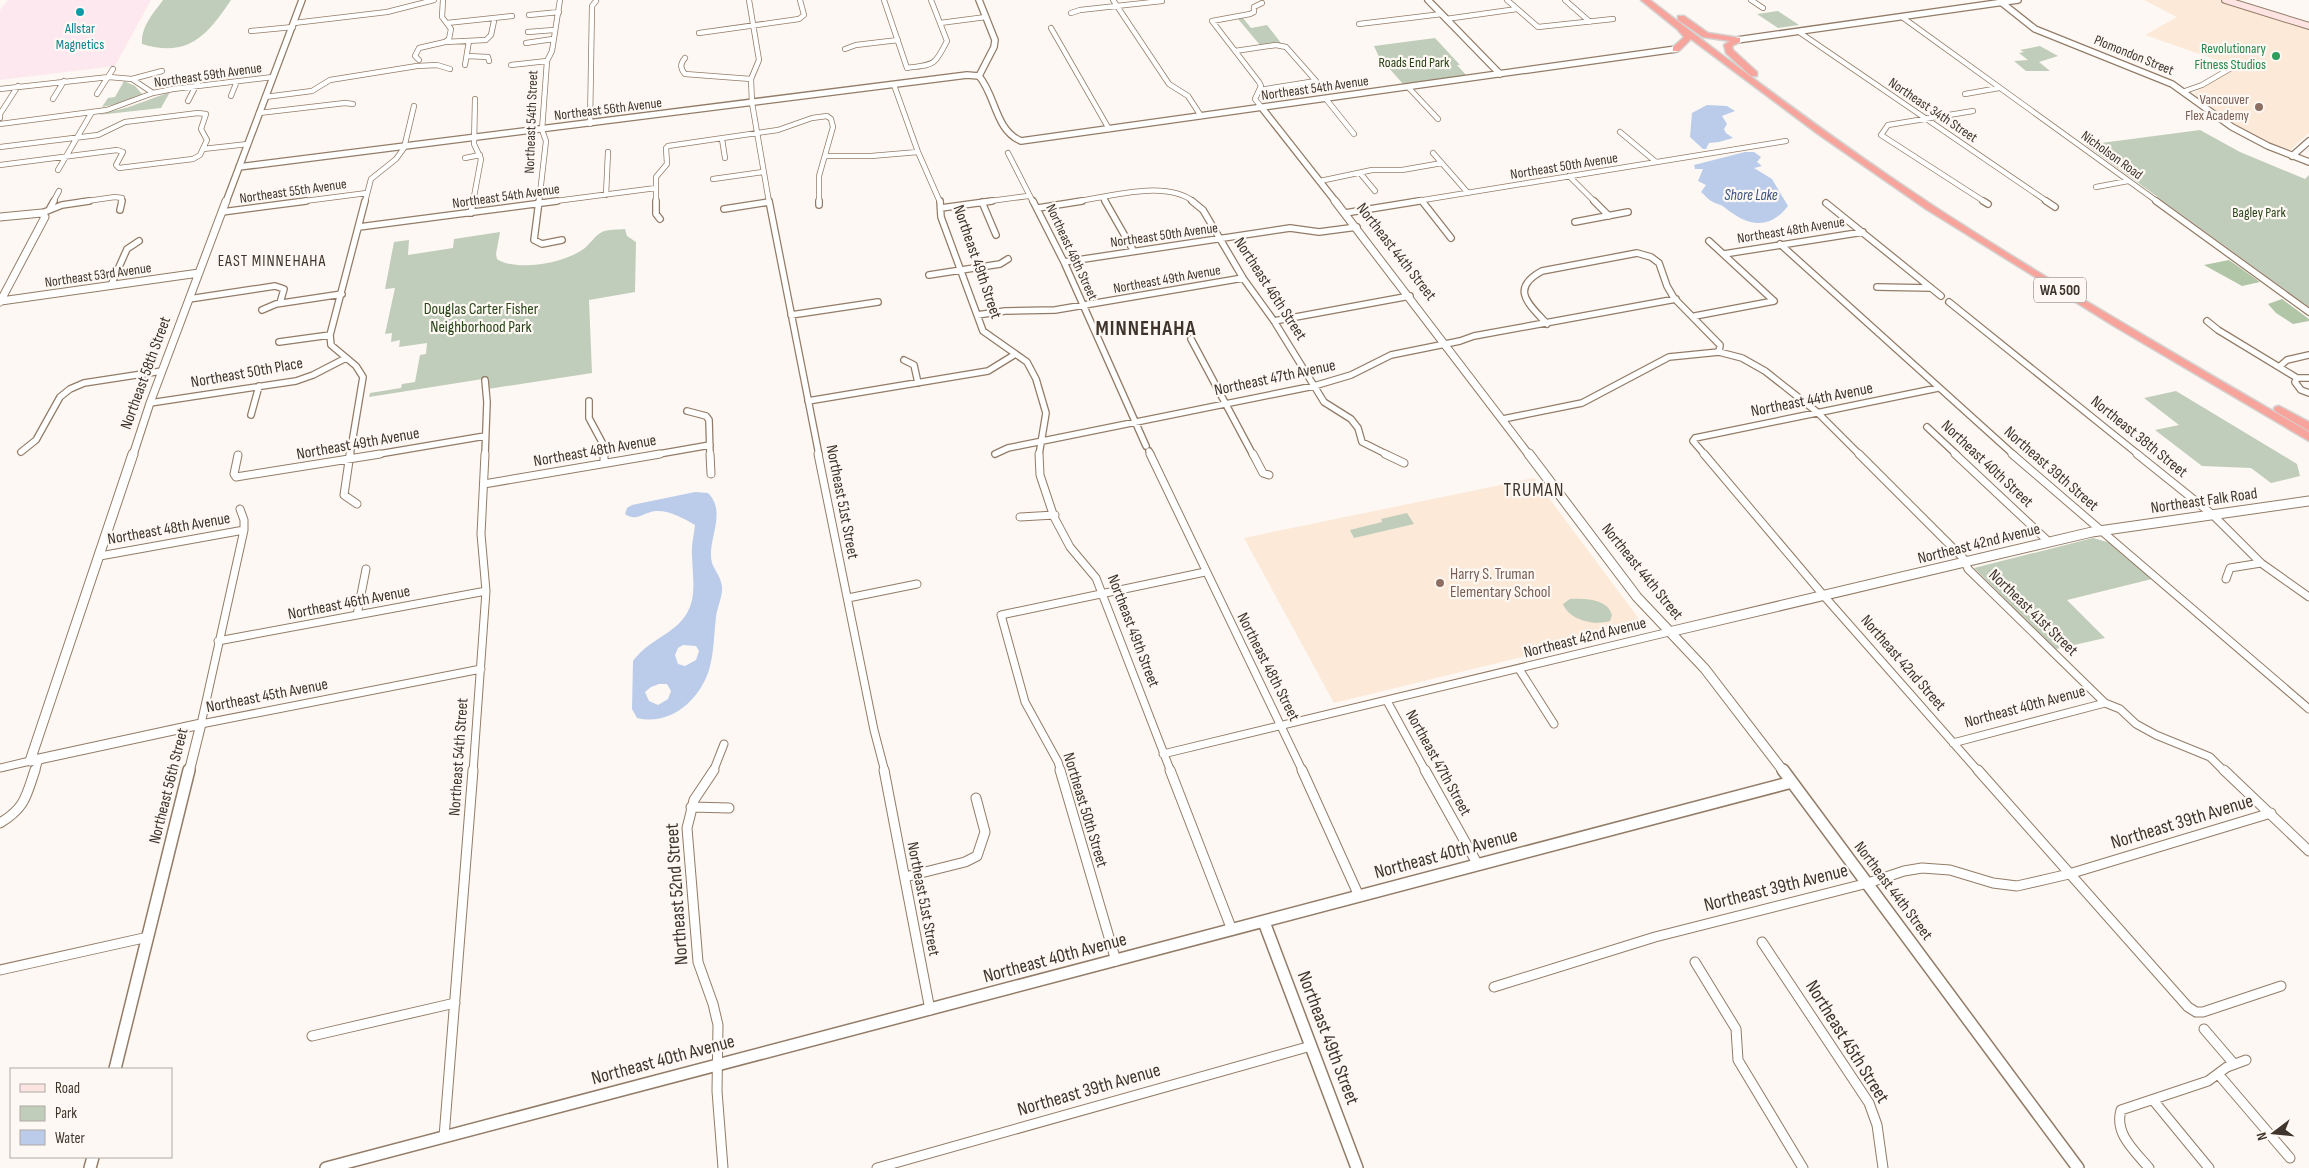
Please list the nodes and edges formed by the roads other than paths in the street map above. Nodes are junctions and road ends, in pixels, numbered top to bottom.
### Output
1 (302, 0) edge
2 (434, 0) edge
3 (444, 0) edge
4 (560, 0) edge
5 (748, 0) edge
6 (800, 0) edge
7 (884, 0) edge
8 (931, 0) edge
9 (979, 0) edge
10 (1112, 0) edge
11 (1428, 0) edge
12 (1507, 0) edge
13 (1565, 0) edge
14 (1645, 0) edge
15 (1656, 0) edge
16 (1751, 0) edge
17 (2018, 0) edge
18 (2225, 0) edge
19 (2234, 0) edge
20 (596, 1) dead end
21 (1162, 1) edge
22 (1261, 1) edge
23 (2000, 1) edge
24 (1116, 6) junction
25 (1763, 8) dead end
26 (1517, 9) junction
27 (354, 10) dead end
28 (559, 12) junction
29 (1673, 12) junction
30 (1071, 13) dead end
31 (1664, 15) junction
32 (352, 16) junction
33 (512, 16) dead end
34 (529, 16) dead end
35 (1444, 16) junction
36 (2280, 16) junction
37 (986, 17) junction
38 (1902, 17) junction
39 (1613, 19) dead end
40 (1590, 22) junction
41 (447, 23) junction
42 (494, 23) dead end
43 (940, 23) junction
44 (1359, 24) dead end
45 (293, 25) junction
46 (753, 25) junction
47 (2309, 26) edge
48 (1051, 28) dead end
49 (554, 30) junction
50 (251, 31) dead end
51 (528, 32) dead end
52 (1799, 32) junction
53 (699, 33) dead end
54 (553, 39) junction
55 (898, 40) junction
56 (1737, 40) junction
57 (469, 41) junction
58 (445, 42) junction
59 (526, 43) dead end
60 (845, 49) dead end
61 (1676, 49) junction
62 (1235, 51) junction
63 (467, 56) junction
64 (1719, 57) junction
65 (685, 58) dead end
66 (419, 60) dead end
67 (489, 61) dead end
68 (547, 61) junction
69 (2238, 64) dead end
70 (465, 65) dead end
71 (511, 65) dead end
72 (113, 69) dead end
73 (450, 69) dead end
74 (162, 71) dead end
75 (1500, 74) junction
76 (201, 76) dead end
77 (979, 76) junction
78 (109, 77) junction
79 (273, 77) junction
80 (132, 79) junction
81 (751, 79) junction
82 (1762, 80) junction
83 (64, 81) junction
84 (237, 81) junction
85 (894, 85) junction
86 (18, 86) junction
87 (196, 86) junction
88 (1408, 87) junction
89 (0, 88) edge
90 (2000, 88) junction
91 (1260, 90) junction
92 (2185, 91) junction
93 (153, 93) junction
94 (97, 94) dead end
95 (1965, 94) dead end
96 (231, 96) dead end
97 (265, 97) junction
98 (53, 99) dead end
99 (475, 99) dead end
100 (1326, 99) junction
101 (188, 100) dead end
102 (752, 103) junction
103 (353, 104) dead end
104 (414, 106) dead end
105 (1262, 108) junction
106 (1973, 111) dead end
107 (92, 112) junction
108 (259, 113) junction
109 (1201, 116) junction
110 (1925, 118) junction
111 (1438, 119) dead end
112 (0, 122) edge
113 (590, 124) junction
114 (1109, 129) junction
115 (542, 130) junction
116 (1620, 132) dead end
117 (757, 133) junction
118 (1354, 134) dead end
119 (77, 137) junction
120 (474, 138) junction
121 (722, 138) junction
122 (1786, 141) dead end
123 (2309, 141) edge
124 (248, 144) junction
125 (0, 147) edge
126 (405, 147) junction
127 (203, 149) junction
128 (608, 152) dead end
129 (918, 152) junction
130 (1008, 153) dead end
131 (1433, 153) dead end
132 (480, 155) junction
133 (66, 156) junction
134 (825, 156) junction
135 (2292, 156) junction
136 (465, 158) dead end
137 (725, 158) dead end
138 (1656, 162) junction
139 (2309, 162) edge
140 (1442, 163) junction
141 (0, 165) edge
142 (239, 167) junction
143 (58, 170) dead end
144 (763, 172) junction
145 (1360, 173) junction
146 (1569, 176) junction
147 (713, 179) dead end
148 (1320, 181) junction
149 (2128, 181) junction
150 (2096, 187) dead end
151 (656, 188) junction
152 (59, 191) dead end
153 (1374, 191) dead end
154 (367, 192) junction
155 (1468, 193) junction
156 (606, 195) junction
157 (1028, 196) junction
158 (1103, 198) junction
159 (1421, 200) junction
160 (769, 202) junction
161 (982, 202) junction
162 (1826, 203) dead end
163 (538, 204) junction
164 (1988, 204) dead end
165 (819, 206) dead end
166 (2055, 207) dead end
167 (50, 208) junction
168 (724, 208) dead end
169 (941, 208) junction
170 (1038, 208) junction
171 (120, 210) dead end
172 (222, 212) junction
173 (1628, 212) dead end
174 (42, 213) junction
175 (471, 213) junction
176 (1345, 213) junction
177 (1609, 216) junction
178 (0, 217) edge
179 (660, 219) dead end
180 (1574, 222) dead end
181 (359, 227) junction
182 (1357, 227) junction
183 (1863, 232) junction
184 (996, 235) dead end
185 (1452, 238) dead end
186 (1219, 239) junction
187 (562, 240) dead end
188 (139, 241) dead end
189 (1709, 241) dead end
190 (1780, 244) junction
191 (1133, 250) junction
192 (1724, 254) junction
193 (1008, 259) dead end
194 (1064, 262) junction
195 (962, 271) junction
196 (199, 273) junction
197 (930, 275) dead end
198 (1243, 278) junction
199 (111, 285) junction
200 (1877, 287) dead end
201 (1931, 288) junction
202 (342, 294) junction
203 (1410, 296) junction
204 (1941, 296) dead end
205 (189, 299) junction
206 (1676, 299) junction
207 (0, 301) edge
208 (878, 302) dead end
209 (1949, 302) dead end
210 (280, 303) junction
211 (1083, 306) junction
212 (262, 310) dead end
213 (2309, 312) edge
214 (791, 315) junction
215 (977, 315) junction
216 (1695, 316) junction
217 (1274, 321) junction
218 (2207, 321) dead end
219 (1547, 324) junction
220 (330, 335) junction
221 (1191, 339) dead end
222 (279, 342) dead end
223 (1446, 344) junction
224 (1719, 352) junction
225 (1014, 355) junction
226 (2309, 355) edge
227 (346, 358) junction
228 (904, 360) dead end
229 (2279, 366) junction
230 (162, 372) junction
231 (2297, 378) junction
232 (2309, 378) edge
233 (485, 380) dead end
234 (918, 383) junction
235 (259, 386) junction
236 (1314, 386) junction
237 (1938, 388) junction
238 (2309, 393) edge
239 (589, 401) dead end
240 (808, 401) junction
241 (150, 403) junction
242 (1226, 403) junction
243 (687, 411) dead end
244 (1817, 412) junction
245 (251, 416) dead end
246 (1503, 419) junction
247 (1137, 423) junction
248 (1928, 427) dead end
249 (2309, 427) edge
250 (485, 436) junction
251 (2309, 437) edge
252 (1042, 441) junction
253 (1693, 441) joint
254 (710, 446) junction
255 (21, 452) dead end
256 (995, 454) dead end
257 (238, 455) dead end
258 (349, 459) junction
259 (604, 463) junction
260 (1404, 463) dead end
261 (711, 474) dead end
262 (1269, 475) dead end
263 (484, 484) junction
264 (2309, 501) edge
265 (357, 504) dead end
266 (240, 509) dead end
267 (1054, 515) junction
268 (2213, 515) junction
269 (1020, 517) dead end
270 (244, 530) junction
271 (2102, 530) junction
272 (2049, 542) junction
273 (100, 556) junction
274 (1966, 563) junction
275 (2260, 563) junction
276 (366, 568) dead end
277 (1205, 572) junction
278 (2226, 580) dead end
279 (917, 584) dead end
280 (486, 591) junction
281 (1102, 593) junction
282 (1824, 596) junction
283 (2309, 597) edge
284 (848, 598) junction
285 (357, 615) junction
286 (1669, 632) junction
287 (218, 641) junction
288 (481, 669) junction
289 (1519, 669) junction
290 (1387, 701) junction
291 (2105, 703) junction
292 (2309, 709) edge
293 (201, 724) junction
294 (1554, 724) dead end
295 (1282, 726) junction
296 (1953, 743) junction
297 (724, 744) dead end
298 (1163, 754) junction
299 (34, 760) junction
300 (0, 768) edge
301 (1792, 782) junction
302 (976, 798) dead end
303 (690, 807) junction
304 (729, 808) dead end
305 (2271, 814) junction
306 (0, 823) edge
307 (2309, 852) edge
308 (1478, 865) junction
309 (2070, 874) junction
310 (905, 877) junction
311 (1868, 883) junction
312 (1359, 896) junction
313 (1264, 922) junction
314 (1232, 930) junction
315 (148, 937) junction
316 (1762, 942) dead end
317 (1116, 961) junction
318 (1695, 962) dead end
319 (0, 970) edge
320 (2281, 986) dead end
321 (1494, 987) dead end
322 (455, 1003) junction
323 (930, 1010) junction
324 (2204, 1029) dead end
325 (312, 1036) dead end
326 (1311, 1046) junction
327 (2246, 1060) dead end
328 (2234, 1064) junction
329 (717, 1065) junction
330 (115, 1068) edge
331 (2219, 1075) junction
332 (2152, 1100) junction
333 (444, 1137) junction
334 (2290, 1158) dead end
335 (326, 1168) edge
336 (723, 1168) edge
337 (877, 1168) edge
338 (1357, 1168) edge
339 (1803, 1168) edge
340 (1883, 1168) edge
341 (2078, 1168) edge
342 (2149, 1168) edge
343 (2208, 1168) edge

1 - 45 street, Northeast 58th Street
2 - 32 street
3 - 41 street
4 - 28 street, Northeast 54th Street
5 - 46 street, Northeast 51st Street
6 - 46 street
7 - 55 street
8 - 43 street
9 - 37 street
10 - 24 street
11 - 35 street
12 - 26 street
13 - 40 street
14 - 31 highway, WA 500
15 - 29 highway, WA 500
16 - 25 street
17 - 23 street
18 - 36 main road
19 - 36 main road
20 - 113 street
21 - 24 street
22 - 62 street
23 - 38 street
23 - 92 street, Plomondon Street
24 - 30 street
24 - 109 street
26 - 35 street
26 - 40 street
27 - 32 street
28 - 34 street
28 - 49 street, Northeast 54th Street
29 - 56 highway
29 - 82 highway, WA 500
31 - 61 highway
31 - 64 highway, WA 500
32 - 45 street
33 - 41 street
35 - 44 street
35 - 75 street
36 - 47 main road
37 - 43 street
37 - 77 street
38 - 52 street
38 - 90 street, Nicholson Road
39 - 40 street
41 - 58 street
42 - 57 street
43 - 55 street
45 - 50 street
45 - 79 street, Northeast 58th Street
46 - 53 street
46 - 81 street, Northeast 51st Street
48 - 114 street
49 - 51 street
49 - 54 street, Northeast 54th Street
52 - 56 street
52 - 110 street, Northeast 34th Street
54 - 59 street
54 - 68 street, Northeast 54th Street
55 - 60 street
56 - 82 highway
57 - 58 street
57 - 63 street
58 - 66 street
61 - 64 highway
61 - 75 street, Northeast 54th Avenue
62 - 91 street
62 - 91 street
63 - 67 street
63 - 70 street
64 - 251 highway, WA 500
65 - 81 street
68 - 71 street
68 - 115 street, Northeast 54th Street
69 - 92 street
72 - 78 street
73 - 97 street, Northeast 59th Avenue
74 - 80 street
75 - 88 street, Northeast 54th Avenue
76 - 87 street
77 - 85 street, Northeast 56th Avenue
77 - 114 street, Northeast 54th Avenue
78 - 80 street
78 - 83 street
78 - 94 street
79 - 84 street, Northeast 59th Avenue
79 - 97 street, Northeast 58th Street
80 - 93 street
81 - 102 street, Northeast 51st Street
82 - 249 highway, WA 500
83 - 86 street
83 - 98 street
84 - 87 street, Northeast 59th Avenue
84 - 96 street
85 - 102 street, Northeast 56th Avenue
85 - 129 street, Northeast 49th Street
86 - 89 street
86 - 112 street
87 - 93 street, Northeast 59th Avenue
87 - 101 street
88 - 100 street, Northeast 54th Avenue
88 - 111 street
90 - 95 street
90 - 149 street, Nicholson Road
91 - 105 street
92 - 135 street, Plomondon Street
93 - 107 street, Northeast 59th Avenue
97 - 108 street, Northeast 58th Street
99 - 120 street
100 - 105 street, Northeast 54th Avenue
100 - 118 street
102 - 113 street, Northeast 56th Avenue
102 - 117 street, Northeast 51st Street
103 - 108 street
104 - 126 street
105 - 109 street, Northeast 54th Avenue
105 - 148 street, Northeast 44th Street
106 - 110 street
107 - 112 street, Northeast 59th Avenue
107 - 119 street
108 - 124 street, Northeast 58th Street
109 - 114 street, Northeast 54th Avenue
110 - 164 street
110 - 166 street, Northeast 34th Street
113 - 115 street, Northeast 56th Avenue
115 - 120 street, Northeast 56th Avenue
115 - 163 street, Northeast 54th Street
116 - 138 street
117 - 121 street
117 - 134 street
117 - 144 street, Northeast 51st Street
119 - 125 street
119 - 127 street
119 - 133 street
120 - 126 street, Northeast 56th Avenue
120 - 132 street
121 - 137 street
121 - 151 street
122 - 138 street, Northeast 50th Avenue
123 - 135 street
124 - 127 street
124 - 142 street, Northeast 58th Street
126 - 142 street, Northeast 56th Avenue
126 - 154 street
127 - 133 street
128 - 156 street
129 - 134 street
129 - 169 street, Northeast 49th Street
130 - 157 street, Northeast 48th Street
131 - 140 street
132 - 136 street
132 - 175 street
133 - 141 street
133 - 143 street
134 - 165 street
135 - 139 street, Plomondon Street
138 - 146 street, Northeast 50th Avenue
140 - 145 street
140 - 155 street
142 - 172 street, Northeast 58th Street
144 - 147 street
144 - 160 street, Northeast 51st Street
145 - 148 street
145 - 153 street
146 - 155 street, Northeast 50th Avenue
146 - 177 street
148 - 176 street, Northeast 44th Street
149 - 150 street
149 - 213 street, Nicholson Road
151 - 156 street, Northeast 54th Avenue
151 - 179 street
152 - 167 street
154 - 172 street, Northeast 55th Avenue
154 - 181 street
155 - 159 street, Northeast 50th Avenue
156 - 163 street, Northeast 54th Avenue
157 - 161 street
157 - 170 street, Northeast 48th Street
158 - 170 street, Northeast 46th Street
158 - 186 street, Northeast 46th Street
158 - 191 street
159 - 176 street, Northeast 50th Avenue
159 - 185 street
160 - 168 street
160 - 214 street, Northeast 51st Street
161 - 169 street
161 - 184 street
162 - 183 street
163 - 175 street, Northeast 54th Avenue
163 - 187 street, Northeast 54th Street
167 - 171 street
167 - 174 street
169 - 195 street, Northeast 49th Street
170 - 194 street, Northeast 48th Street
172 - 196 street, Northeast 58th Street
173 - 177 street
174 - 178 street
174 - 207 street
175 - 181 street, Northeast 54th Avenue
176 - 182 street, Northeast 44th Street
177 - 180 street
181 - 202 street
182 - 186 street, Northeast 50th Avenue
182 - 203 street, Northeast 44th Street
183 - 190 street, Northeast 48th Avenue
183 - 201 street
186 - 191 street, Northeast 50th Avenue
186 - 198 street, Northeast 46th Street
188 - 199 street
189 - 192 street
190 - 192 street, Northeast 48th Avenue
190 - 237 street, Northeast 39th Street
191 - 194 street, Northeast 50th Avenue
192 - 216 street
193 - 195 street
194 - 211 street, Northeast 48th Street
195 - 197 street
195 - 215 street, Northeast 49th Street
196 - 199 street, Northeast 53rd Avenue
196 - 205 street, Northeast 58th Street
198 - 211 street, Northeast 49th Avenue
198 - 217 street, Northeast 46th Street
199 - 207 street, Northeast 53rd Avenue
200 - 201 street
201 - 204 street
202 - 210 street
202 - 220 street
203 - 217 street
203 - 223 street, Northeast 44th Street
205 - 210 street
205 - 230 street, Northeast 58th Street
206 - 216 street
206 - 219 street, Northeast 47th Avenue
206 - 219 street
208 - 214 street
209 - 268 street, Northeast 38th Street
210 - 212 street
211 - 215 street, Northeast 49th Avenue
211 - 247 street, Northeast 48th Street
214 - 240 street, Northeast 51st Street
215 - 225 street, Northeast 49th Street
216 - 224 street
217 - 236 street, Northeast 46th Street
218 - 229 street
219 - 223 street, Northeast 47th Avenue
220 - 222 street
220 - 227 street
221 - 242 street
223 - 236 street, Northeast 47th Avenue
223 - 246 street, Northeast 44th Street
224 - 244 street, Northeast 41st Street
224 - 246 street
225 - 234 street
225 - 252 street, Northeast 49th Street
226 - 229 street
227 - 235 street, Northeast 50th Place
227 - 258 street
228 - 234 street
229 - 231 street
230 - 241 street, Northeast 58th Street
230 - 255 street
231 - 232 street
231 - 238 street
233 - 250 street, Northeast 54th Street
234 - 240 street
235 - 241 street, Northeast 50th Place
235 - 245 street
236 - 242 street, Northeast 47th Avenue
236 - 260 street, Northeast 46th Street
237 - 244 street, Northeast 44th Avenue
237 - 271 street, Northeast 39th Street
239 - 259 street
240 - 284 street, Northeast 51st Street
241 - 273 street, Northeast 58th Street
242 - 247 street, Northeast 47th Avenue
242 - 262 street
243 - 254 street
244 - 253 street, Northeast 44th Avenue
244 - 274 street, Northeast 41st Street
246 - 286 street, Northeast 44th Street
247 - 252 street, Northeast 47th Avenue
247 - 277 street, Northeast 48th Street
248 - 272 street, Northeast 40th Street
250 - 258 street, Northeast 49th Avenue
250 - 263 street, Northeast 54th Street
252 - 256 street, Northeast 47th Avenue
252 - 267 street, Northeast 49th Street
253 - 282 street, Northeast 42nd Street
254 - 259 street, Northeast 48th Avenue
254 - 261 street
257 - 258 street, Northeast 49th Avenue
258 - 265 street
259 - 263 street, Northeast 48th Avenue
263 - 280 street, Northeast 54th Street
264 - 268 street, Northeast Falk Road
266 - 270 street, Northeast 56th Street
267 - 269 street
267 - 281 street, Northeast 49th Street
268 - 271 street, Northeast Falk Road
268 - 275 street, Northeast 38th Street
270 - 273 street, Northeast 48th Avenue
270 - 287 street, Northeast 56th Street
271 - 272 street, Northeast 42nd Avenue
271 - 292 street, Northeast 39th Street
272 - 274 street, Northeast 42nd Avenue
273 - 299 street, Northeast 58th Street
274 - 282 street, Northeast 42nd Avenue
274 - 291 street, Northeast 41st Street
275 - 278 street
275 - 283 street, Northeast 38th Street
276 - 285 street
277 - 281 street
277 - 295 street, Northeast 48th Street
279 - 284 street
280 - 285 street, Northeast 46th Avenue
280 - 288 street, Northeast 54th Street
281 - 298 street, Northeast 49th Street
281 - 317 street, Northeast 50th Street
282 - 286 street, Northeast 42nd Avenue
282 - 296 street, Northeast 42nd Street
284 - 310 street, Northeast 51st Street
285 - 287 street, Northeast 46th Avenue
286 - 289 street, Northeast 42nd Avenue
286 - 301 street, Northeast 44th Street
287 - 293 street, Northeast 56th Street
288 - 293 street, Northeast 45th Avenue
288 - 322 street, Northeast 54th Street
289 - 290 street, Northeast 42nd Avenue
289 - 294 street
290 - 295 street, Northeast 42nd Avenue
290 - 308 street, Northeast 47th Street
291 - 296 street, Northeast 40th Avenue
291 - 305 street, Northeast 41st Street
293 - 299 street, Northeast 45th Avenue
293 - 315 street, Northeast 56th Street
295 - 298 street, Northeast 42nd Avenue
295 - 312 street, Northeast 48th Street
296 - 309 street, Northeast 42nd Street
297 - 303 street, Northeast 52nd Street
298 - 314 street, Northeast 49th Street
299 - 300 street, Northeast 45th Avenue
299 - 306 street
301 - 308 street, Northeast 40th Avenue
301 - 311 street, Northeast 44th Street
302 - 310 street
303 - 304 street
303 - 329 street, Northeast 52nd Street
305 - 307 street, Northeast 41st Street
305 - 309 street, Northeast 39th Avenue
308 - 312 street, Northeast 40th Avenue
309 - 311 street, Northeast 39th Avenue
309 - 320 street, Northeast 42nd Street
310 - 323 street, Northeast 51st Street
311 - 321 street, Northeast 39th Avenue
311 - 341 street, Northeast 44th Street
312 - 313 street, Northeast 40th Avenue
313 - 314 street, Northeast 40th Avenue
313 - 326 street, Northeast 49th Street
314 - 317 street, Northeast 40th Avenue
315 - 319 street
315 - 330 street, Northeast 56th Street
316 - 340 street, Northeast 45th Street
317 - 323 street, Northeast 40th Avenue
318 - 339 street
322 - 325 street
322 - 333 street, Northeast 54th Street
323 - 329 street, Northeast 40th Avenue
324 - 328 street
326 - 337 street, Northeast 39th Avenue
326 - 338 street, Northeast 49th Street
327 - 328 street
328 - 331 street
329 - 333 street, Northeast 40th Avenue
329 - 336 street, Northeast 52nd Street
331 - 332 street
331 - 334 street
332 - 342 street
332 - 343 street
333 - 335 street, Northeast 40th Avenue

